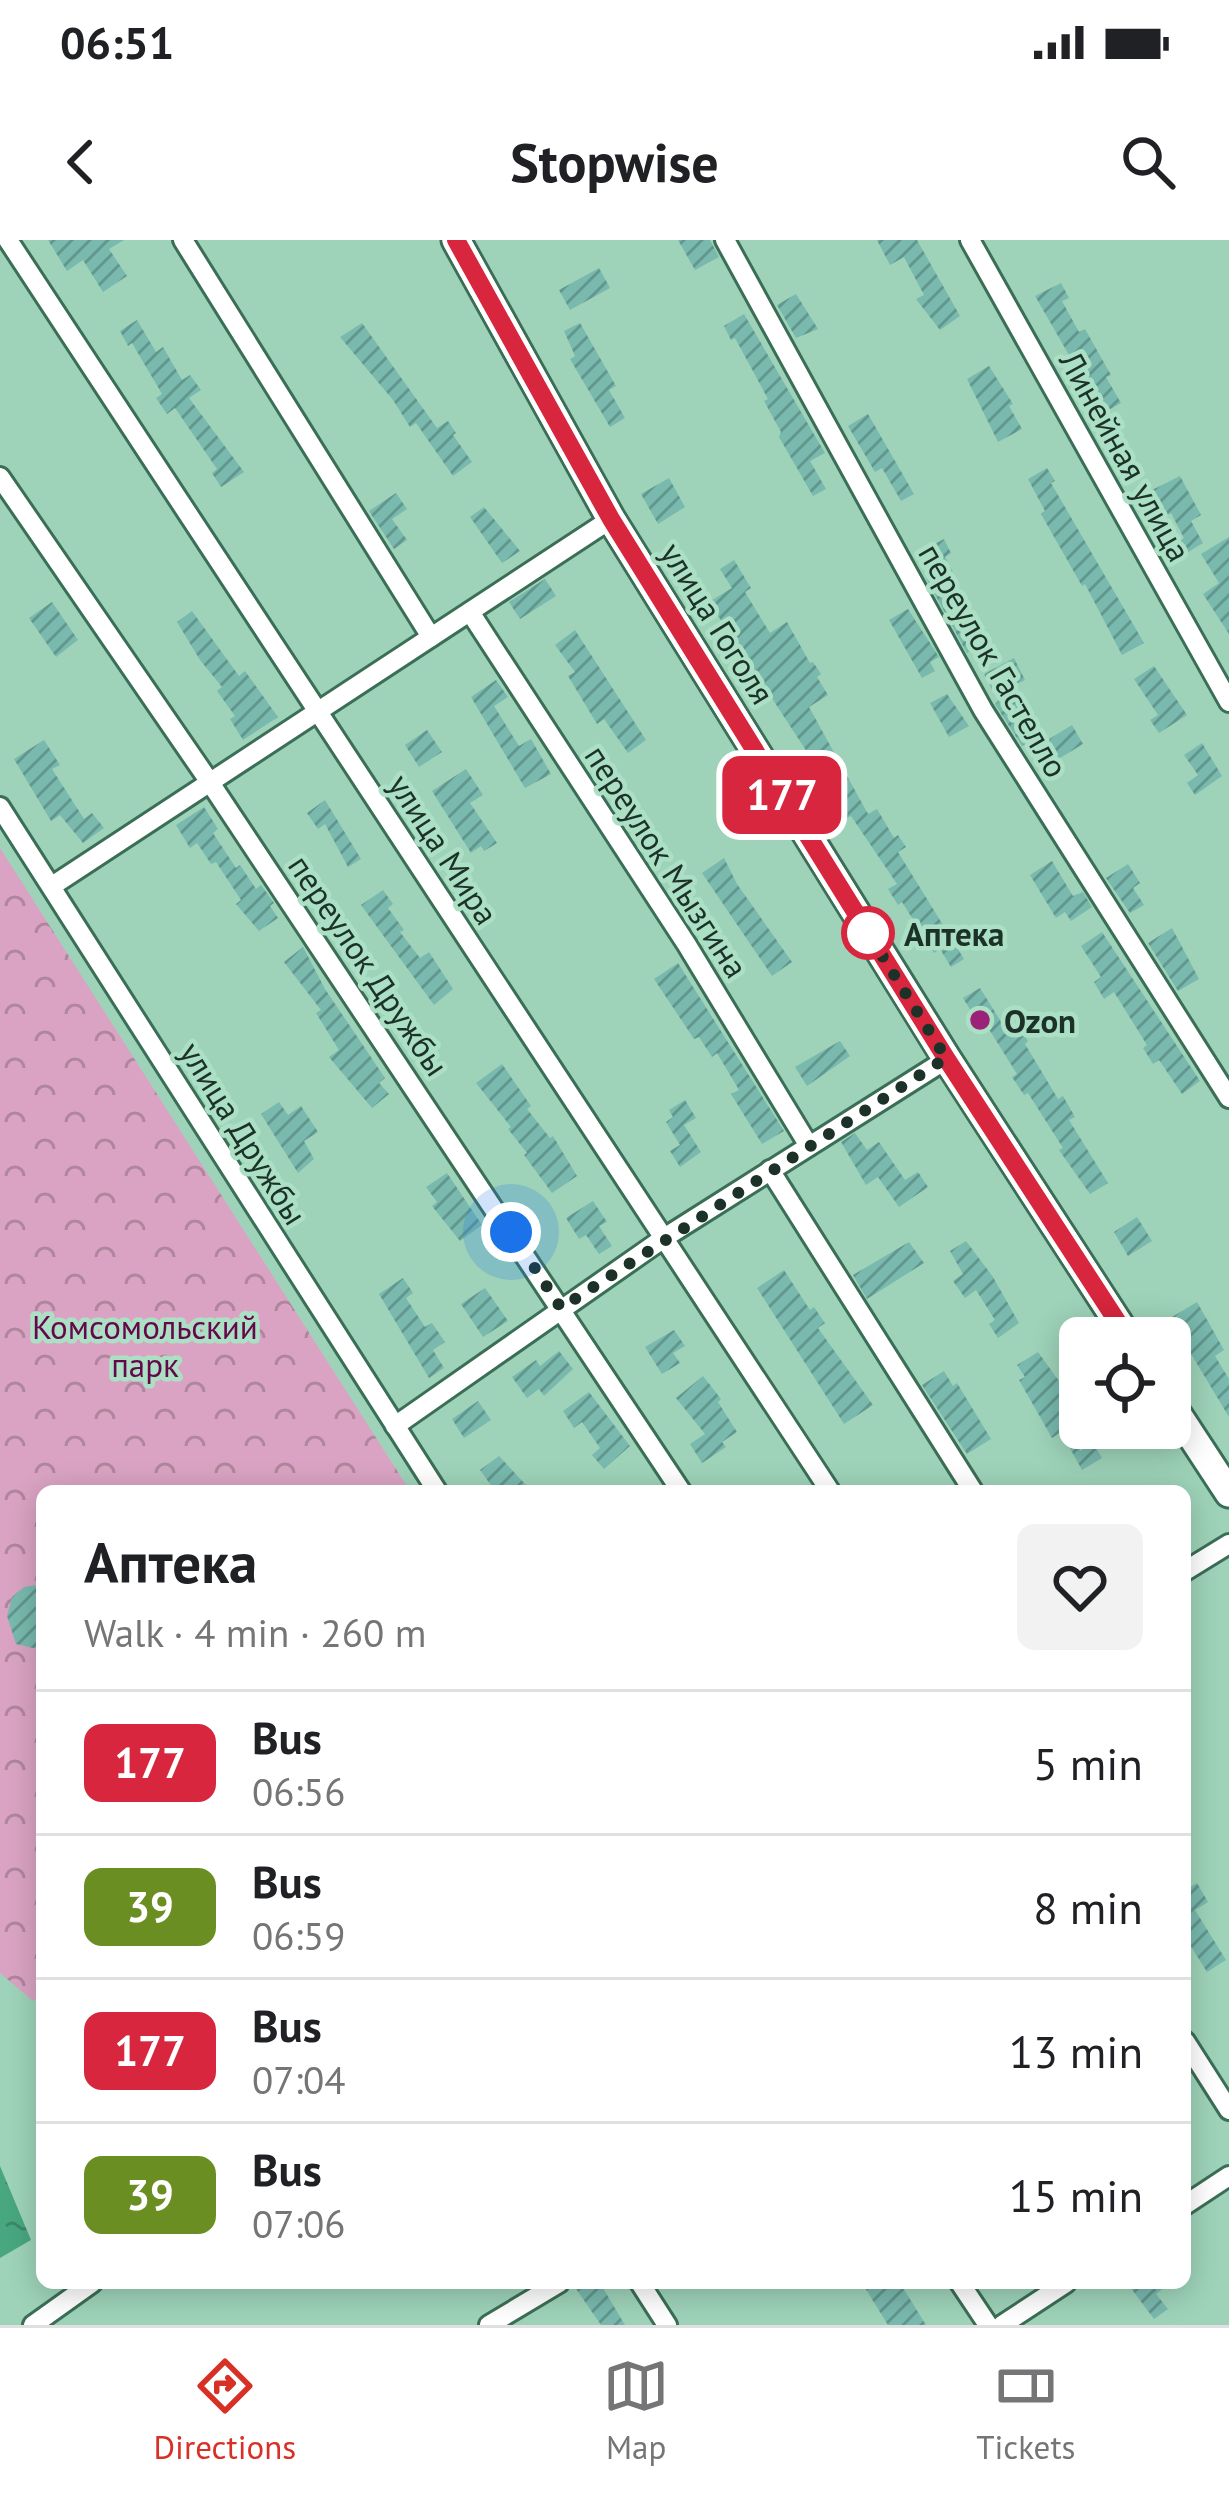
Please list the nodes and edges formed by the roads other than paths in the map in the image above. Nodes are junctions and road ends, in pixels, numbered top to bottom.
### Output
1 (8, 240) edge
2 (183, 240) edge
3 (456, 240) edge
4 (725, 240) edge
5 (970, 240) edge
6 (0, 477) edge
7 (611, 519) junction
8 (470, 612) junction
9 (430, 637) junction
10 (1229, 702) edge
11 (318, 713) junction
12 (209, 781) junction
13 (0, 807) edge
14 (52, 886) junction
15 (946, 1058) junction
16 (1229, 1098) edge
17 (808, 1146) junction
18 (770, 1170) junction
19 (664, 1238) junction
20 (561, 1308) junction
21 (1114, 1317) edge
22 (395, 1426) junction
23 (1191, 1434) edge
24 (433, 1485) edge
25 (677, 1485) edge
26 (826, 1485) edge
27 (969, 1485) edge
28 (1229, 1493) edge
29 (1229, 1544) edge
30 (1191, 1567) edge
31 (1191, 2050) edge
32 (1229, 2110) edge
33 (1229, 2176) edge
34 (1191, 2201) edge
35 (84, 2289) edge
36 (550, 2289) edge
37 (644, 2289) edge
38 (964, 2289) edge
39 (1057, 2289) edge
40 (33, 2325) edge
41 (489, 2325) edge
42 (667, 2325) edge
43 (988, 2325) edge
44 (1002, 2325) edge

1 - 11 street, улица Мира
2 - 9 street
3 - 7 street, улица Гоголя
4 - 16 street, переулок Гастелло
5 - 10 street, Линейная улица
6 - 12 street, переулок Дружбы
7 - 8 street
7 - 15 street, улица Гоголя
8 - 9 street
8 - 17 street, переулок Мызгина
9 - 11 street
11 - 12 street
11 - 19 street, улица Мира
12 - 14 street
12 - 20 street, переулок Дружбы
13 - 14 street, улица Дружбы
14 - 22 street, улица Дружбы
15 - 17 street
15 - 21 street, улица Гоголя
17 - 18 street
18 - 19 street
18 - 27 street
19 - 20 street
19 - 26 street, улица Мира
20 - 22 street
20 - 25 street, переулок Дружбы
22 - 24 street, улица Дружбы
23 - 28 street
29 - 30 street
31 - 32 street
33 - 34 street
35 - 40 street
36 - 41 street
37 - 42 street
38 - 43 street
39 - 44 street

